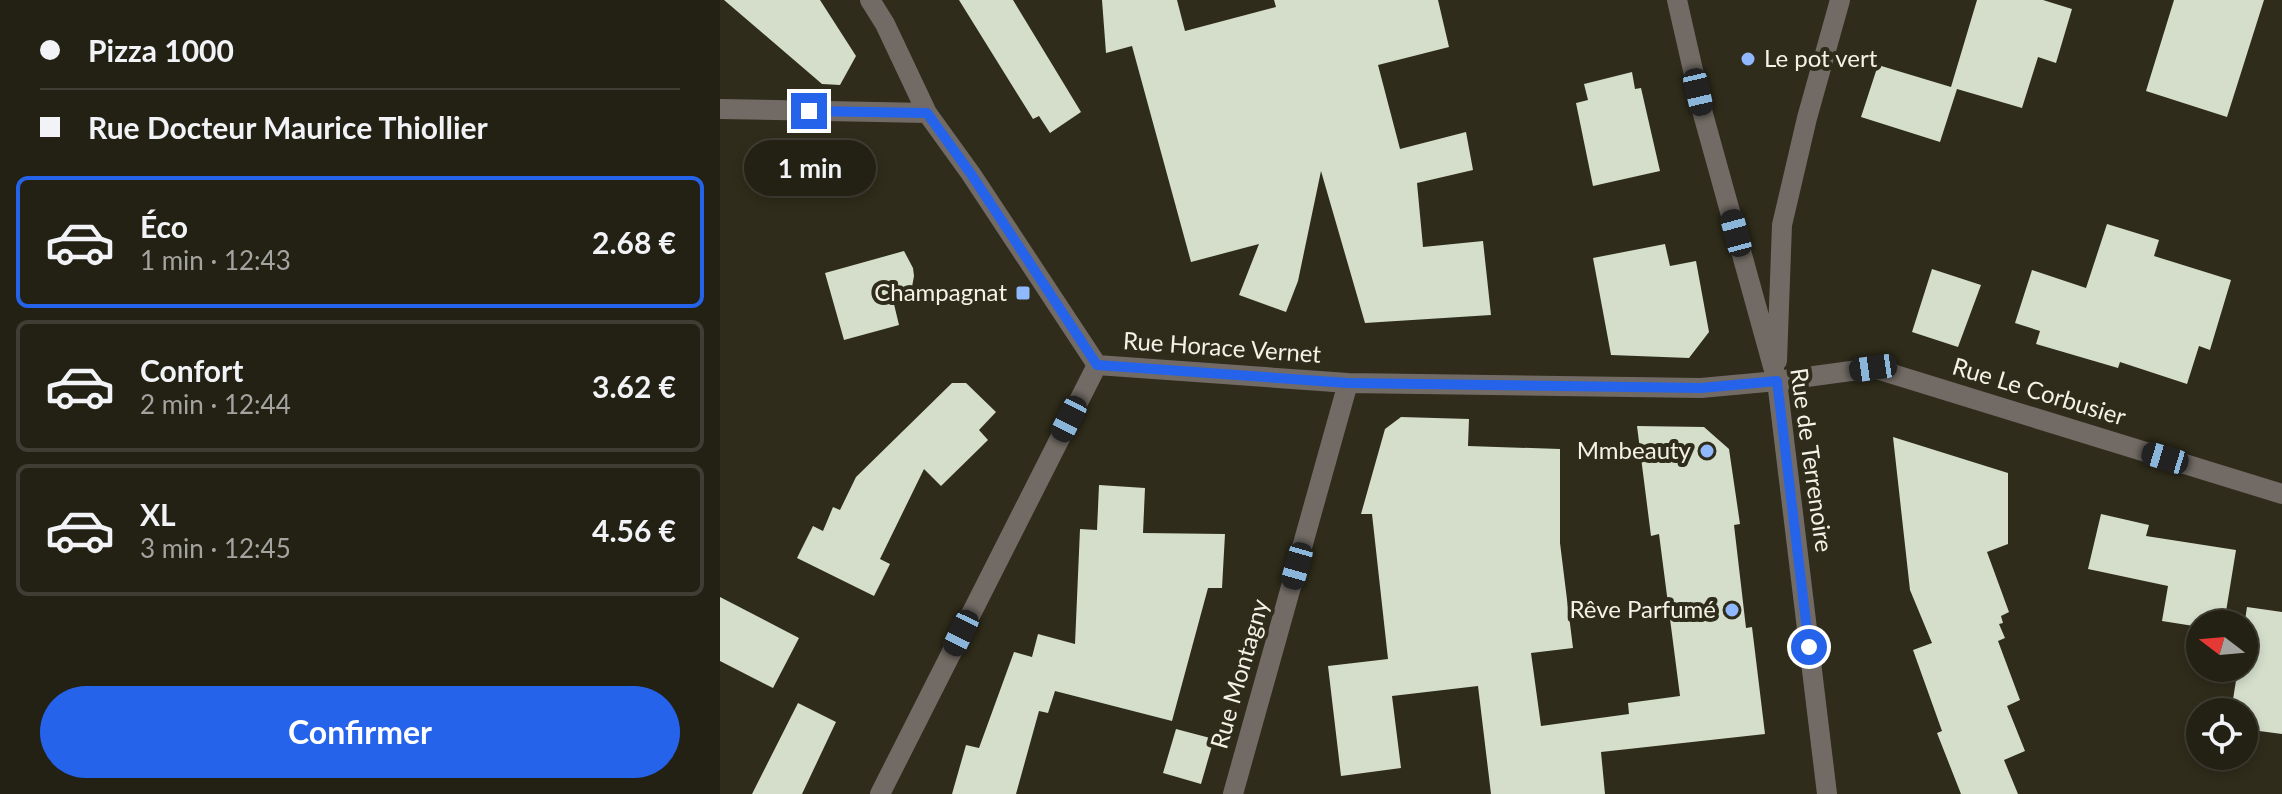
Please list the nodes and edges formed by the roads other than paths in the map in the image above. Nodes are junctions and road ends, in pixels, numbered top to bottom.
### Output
1 (870, 0) edge
2 (1677, 0) edge
3 (1840, 0) edge
4 (720, 109) edge
5 (927, 113) junction
6 (1097, 365) junction
7 (1777, 381) junction
8 (1348, 383) junction
9 (2282, 494) edge
10 (880, 794) edge
11 (1233, 794) edge
12 (1827, 794) edge

1 - 5 street
2 - 7 street, Rue de Terrenoire
3 - 7 street
4 - 5 street
5 - 6 street
6 - 8 street, Rue Horace Vernet
6 - 10 street, Rue Horace Vernet
7 - 8 street, Rue Horace Vernet
7 - 9 street, Rue Le Corbusier
7 - 12 street, Rue de Terrenoire
8 - 11 street, Rue Montagny

